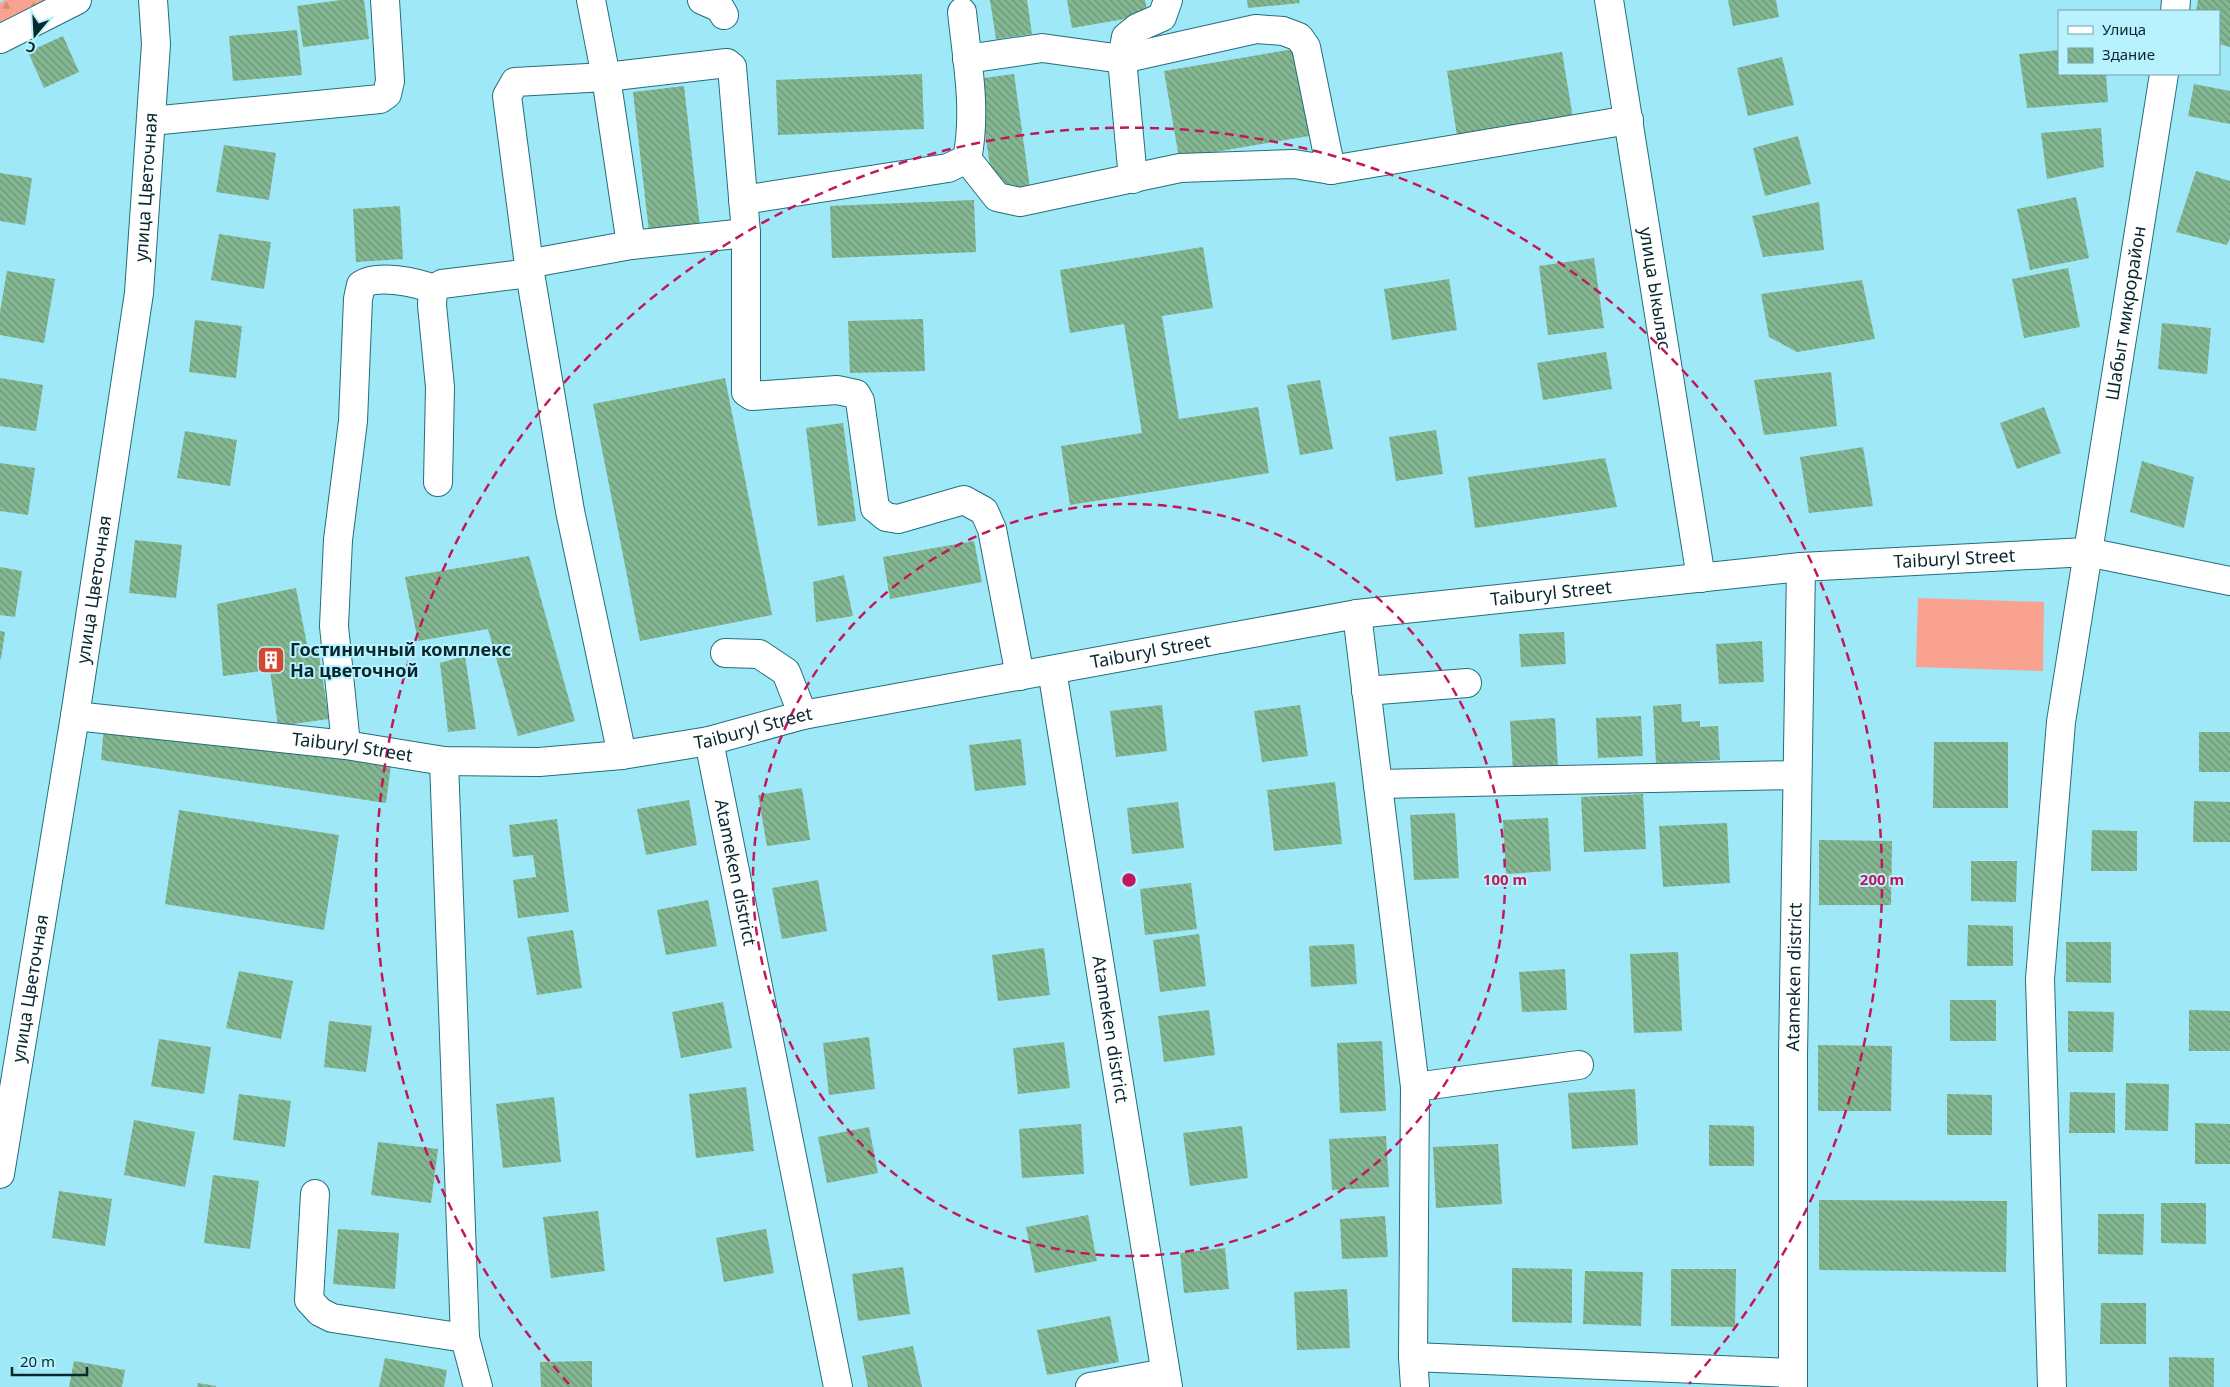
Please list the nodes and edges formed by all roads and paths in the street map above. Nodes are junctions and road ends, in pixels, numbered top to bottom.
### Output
1 (77, 0) edge
2 (153, 0) edge
3 (385, 0) edge
4 (590, 0) edge
5 (1168, 0) edge
6 (1609, 0) edge
7 (962, 12) dead end
8 (0, 39) edge
9 (967, 59) junction
10 (1122, 59) junction
11 (2164, 75) edge
12 (606, 77) junction
13 (1629, 120) junction
14 (151, 121) junction
15 (966, 159) junction
16 (1330, 170) junction
17 (1133, 178) junction
18 (743, 200) junction
19 (746, 233) junction
20 (631, 245) junction
21 (530, 273) junction
22 (433, 289) junction
23 (438, 482) dead end
24 (2087, 552) junction
25 (1801, 567) junction
26 (1701, 578) junction
27 (2230, 581) edge
28 (1357, 614) junction
29 (725, 652) dead end
30 (1052, 670) junction
31 (1020, 676) junction
32 (1467, 683) dead end
33 (1366, 691) junction
34 (804, 715) junction
35 (75, 716) junction
36 (709, 741) junction
37 (346, 745) junction
38 (622, 755) junction
39 (444, 761) junction
40 (1797, 775) junction
41 (1378, 784) junction
42 (1579, 1064) dead end
43 (1415, 1087) junction
44 (0, 1174) edge
45 (315, 1194) dead end
46 (465, 1338) junction
47 (1413, 1358) junction
48 (1167, 1380) edge
49 (1792, 1380) edge
50 (478, 1387) edge
51 (838, 1387) edge
52 (1090, 1387) edge
53 (1415, 1387) edge
54 (2052, 1387) edge

1 - 8 street
2 - 14 street, улица Цветочная
3 - 14 street
4 - 12 street
5 - 10 street
6 - 13 street, улица Ыкылас
7 - 9 street
9 - 10 street
9 - 15 street
10 - 16 street
10 - 17 street
11 - 24 street, Шабыт микрорайон
12 - 18 street
12 - 20 street
12 - 21 street
13 - 16 street
13 - 26 street, улица Ыкылас
14 - 35 street, улица Цветочная
15 - 17 street
15 - 18 street
16 - 17 street
18 - 19 street
19 - 20 street
19 - 31 street
20 - 21 street
21 - 22 street
21 - 38 street
22 - 23 street
22 - 37 street
24 - 25 street, Taiburyl Street
24 - 27 street, Taiburyl Street
24 - 54 street, Шабыт микрорайон
25 - 26 street, Taiburyl Street
25 - 40 street, Atameken district
26 - 28 street, Taiburyl Street
28 - 30 street, Taiburyl Street
28 - 33 street
29 - 34 street
30 - 31 street, Taiburyl Street
30 - 48 street, Atameken district
31 - 34 street, Taiburyl Street
32 - 33 street
33 - 41 street
34 - 36 street, Taiburyl Street
35 - 37 street, Taiburyl Street
35 - 44 street, улица Цветочная
36 - 38 street, Taiburyl Street
36 - 51 street, Atameken district
37 - 39 street, Taiburyl Street
38 - 39 street, Taiburyl Street
39 - 46 street
40 - 41 street
40 - 49 street, Atameken district
41 - 43 street
42 - 43 street
43 - 47 street
45 - 46 street
46 - 50 street
47 - 49 street
47 - 53 street
48 - 52 street

